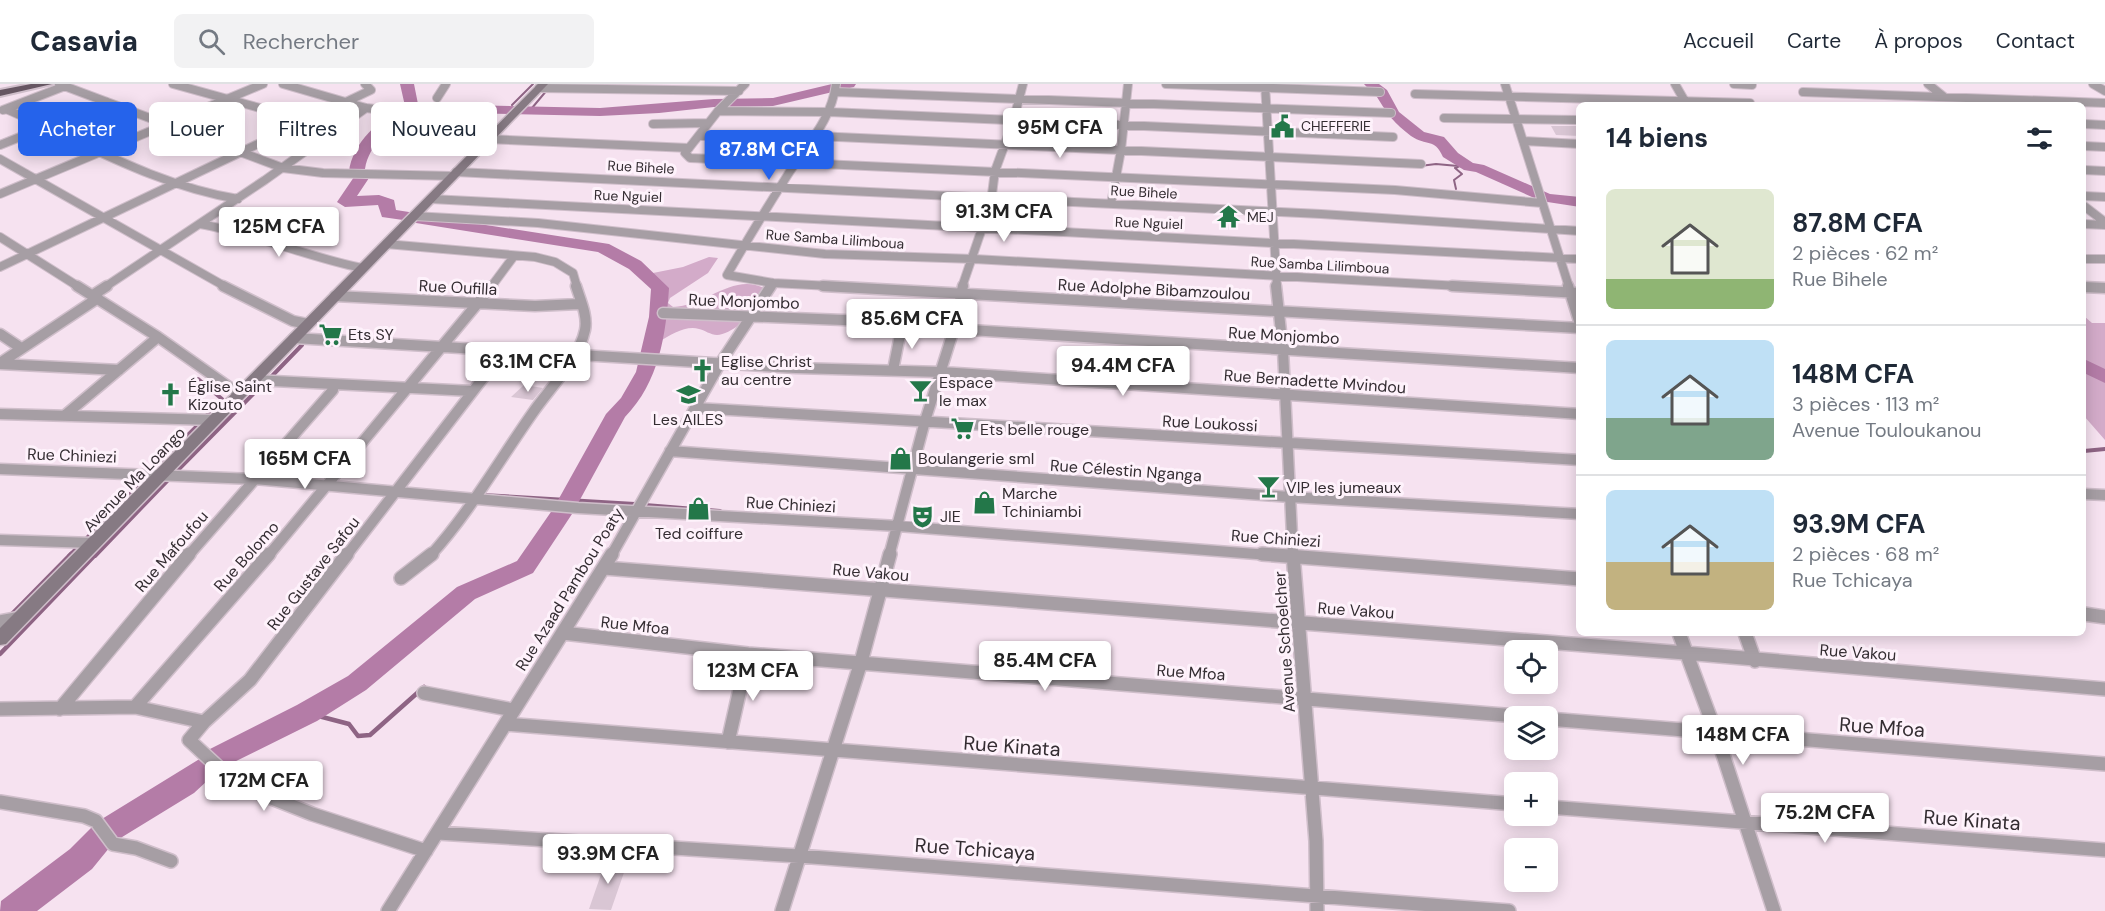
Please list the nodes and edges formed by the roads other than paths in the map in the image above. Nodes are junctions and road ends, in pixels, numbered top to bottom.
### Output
1 (47, 84) edge
2 (173, 84) edge
3 (263, 84) edge
4 (283, 84) edge
5 (365, 84) edge
6 (446, 84) edge
7 (745, 84) edge
8 (1023, 84) edge
9 (1128, 84) edge
10 (1166, 84) edge
11 (1506, 84) edge
12 (1675, 84) edge
13 (1734, 84) edge
14 (1928, 84) edge
15 (2093, 84) edge
16 (62, 85) edge
17 (1752, 85) edge
18 (541, 86) edge
19 (1265, 86) edge
20 (836, 88) edge
21 (739, 90) junction
22 (2105, 91) edge
23 (1380, 92) dead end
24 (1803, 92) dead end
25 (0, 93) edge
26 (1415, 94) dead end
27 (1508, 96) junction
28 (1944, 96) junction
29 (437, 98) dead end
30 (225, 100) junction
31 (1018, 100) junction
32 (108, 102) edge
33 (220, 102) edge
34 (348, 102) joint
35 (1642, 102) edge
36 (1685, 102) edge
37 (1951, 102) edge
38 (2082, 102) edge
39 (2086, 102) edge
40 (2105, 103) edge
41 (1125, 105) junction
42 (359, 106) edge
43 (257, 108) edge
44 (366, 108) junction
45 (371, 109) edge
46 (3, 110) edge
47 (1264, 110) junction
48 (718, 111) junction
49 (828, 112) junction
50 (1391, 113) dead end
51 (18, 115) edge
52 (1444, 118) dead end
53 (1516, 119) junction
54 (1576, 120) edge
55 (1013, 122) junction
56 (708, 123) junction
57 (653, 124) dead end
58 (2086, 124) edge
59 (2105, 125) edge
60 (1122, 126) junction
61 (497, 130) edge
62 (1266, 132) junction
63 (816, 135) junction
64 (699, 136) junction
65 (1393, 137) dead end
66 (18, 138) edge
67 (1523, 141) junction
68 (497, 142) edge
69 (1006, 144) junction
70 (1576, 144) edge
71 (0, 145) edge
72 (2086, 146) edge
73 (2105, 147) edge
74 (689, 148) junction
75 (1121, 150) junction
76 (245, 155) edge
77 (93, 156) edge
78 (108, 156) edge
79 (233, 156) edge
80 (472, 156) edge
81 (1268, 156) junction
82 (0, 159) edge
83 (798, 162) junction
84 (1421, 164) dead end
85 (283, 168) junction
86 (2086, 170) edge
87 (995, 171) junction
88 (2105, 171) edge
89 (455, 174) junction
90 (1115, 176) junction
91 (35, 180) junction
92 (176, 183) junction
93 (1269, 184) junction
94 (780, 188) junction
95 (0, 194) edge
96 (2086, 196) edge
97 (2105, 196) edge
98 (238, 199) junction
99 (431, 199) junction
100 (991, 199) junction
101 (1542, 203) junction
102 (1111, 204) junction
103 (2086, 208) edge
104 (1272, 212) junction
105 (414, 216) junction
106 (763, 216) junction
107 (105, 217) junction
108 (2105, 223) edge
109 (200, 224) junction
110 (2086, 224) edge
111 (1550, 229) junction
112 (982, 230) junction
113 (1576, 231) edge
114 (0, 237) edge
115 (1272, 242) junction
116 (386, 244) junction
117 (743, 246) junction
118 (161, 250) junction
119 (28, 253) junction
120 (514, 256) junction
121 (1559, 257) junction
122 (974, 259) junction
123 (1576, 259) edge
124 (2086, 259) edge
125 (2105, 259) edge
126 (0, 267) edge
127 (362, 268) junction
128 (1275, 276) junction
129 (773, 283) junction
130 (2086, 287) edge
131 (2105, 288) edge
132 (1568, 292) junction
133 (1576, 293) edge
134 (960, 294) junction
135 (335, 296) junction
136 (95, 297) junction
137 (479, 303) junction
138 (579, 304) junction
139 (1280, 311) junction
140 (663, 313) dead end
141 (1576, 315) edge
142 (750, 317) junction
143 (308, 324) junction
144 (902, 325) junction
145 (1576, 326) edge
146 (954, 330) junction
147 (0, 334) edge
148 (158, 337) junction
149 (294, 338) junction
150 (444, 345) junction
151 (21, 348) junction
152 (502, 350) junction
153 (1282, 350) junction
154 (572, 354) junction
155 (721, 362) junction
156 (0, 363) edge
157 (1576, 368) edge
158 (119, 370) junction
159 (893, 370) junction
160 (941, 372) junction
161 (253, 380) junction
162 (405, 388) junction
163 (333, 390) dead end
164 (243, 391) junction
165 (472, 391) junction
166 (1286, 394) junction
167 (695, 408) junction
168 (0, 414) edge
169 (1576, 414) edge
170 (64, 416) junction
171 (214, 420) junction
172 (925, 421) junction
173 (1288, 442) junction
174 (670, 452) junction
175 (1576, 460) edge
176 (0, 469) edge
177 (913, 470) junction
178 (161, 475) junction
179 (254, 479) junction
180 (327, 485) junction
181 (397, 491) junction
182 (2086, 494) edge
183 (2105, 495) edge
184 (1290, 497) junction
185 (475, 498) junction
186 (637, 512) junction
187 (1576, 514) edge
188 (898, 526) junction
189 (0, 540) edge
190 (94, 543) junction
191 (1293, 555) junction
192 (604, 568) junction
193 (401, 578) dead end
194 (1576, 579) edge
195 (880, 590) junction
196 (2086, 614) edge
197 (2105, 617) edge
198 (21, 618) junction
199 (0, 622) edge
200 (1299, 622) junction
201 (563, 633) junction
202 (1680, 636) edge
203 (1746, 636) edge
204 (0, 639) edge
205 (1685, 653) junction
206 (748, 654) junction
207 (1755, 661) junction
208 (861, 662) junction
209 (2105, 689) edge
210 (424, 693) dead end
211 (1303, 697) junction
212 (137, 707) junction
213 (0, 709) edge
214 (60, 709) junction
215 (513, 710) junction
216 (1504, 715) edge
217 (1558, 720) edge
218 (204, 722) junction
219 (506, 724) junction
220 (1716, 733) junction
221 (728, 742) junction
222 (832, 752) junction
223 (2105, 764) edge
224 (1311, 788) junction
225 (0, 802) edge
226 (1504, 803) edge
227 (1558, 808) edge
228 (1744, 822) junction
229 (438, 833) junction
230 (2105, 850) edge
231 (426, 851) junction
232 (799, 856) junction
233 (171, 861) dead end
234 (1317, 894) junction
235 (388, 911) edge
236 (782, 911) edge
237 (1317, 911) edge
238 (1509, 911) edge
239 (1773, 911) edge

1 - 25 highway
2 - 30 street
3 - 30 street
4 - 34 street
5 - 34 street
6 - 29 street
7 - 21 street
8 - 31 street
9 - 41 street
10 - 19 street
11 - 27 street
12 - 36 street
13 - 17 street
14 - 28 street
15 - 22 street
16 - 32 street, Rue Bihele
16 - 46 street
18 - 21 street
18 - 61 main road, Avenue Ma Loango
19 - 23 street
19 - 47 street, Avenue Schoelcher
20 - 31 street
20 - 49 street
21 - 48 street
24 - 28 street
26 - 27 street
27 - 35 street
27 - 53 street
28 - 37 street
28 - 38 street
30 - 33 street
30 - 43 street
31 - 41 street
31 - 55 street
39 - 40 street
41 - 47 street
41 - 60 street
42 - 44 street
44 - 45 street
44 - 85 street
46 - 51 street
47 - 50 street
47 - 62 street, Avenue Schoelcher
48 - 49 street
48 - 56 street
49 - 55 street
49 - 63 street
52 - 53 street
53 - 54 street
53 - 67 street
55 - 60 street
55 - 69 street
56 - 57 street
56 - 64 street
58 - 59 street
60 - 62 street
60 - 75 street
62 - 65 street
62 - 81 street, Avenue Schoelcher
63 - 64 street
63 - 69 street
63 - 83 street
64 - 74 street
66 - 71 street
67 - 70 street
67 - 101 street
68 - 74 street
69 - 75 street
69 - 87 street
72 - 73 street
74 - 83 street
75 - 81 street
75 - 90 street
76 - 85 street, Rue Bihele
77 - 91 street
78 - 92 street
79 - 92 street
80 - 89 main road, Avenue Ma Loango
81 - 84 street
81 - 93 street, Avenue Schoelcher
82 - 91 street
83 - 87 street
83 - 94 street
85 - 89 street, Rue Bihele
85 - 98 street
86 - 88 street
87 - 90 street
87 - 100 street
89 - 94 street, Rue Bihele
89 - 99 main road, Avenue Ma Loango
90 - 93 street
90 - 102 street
91 - 95 street
91 - 107 street
92 - 98 street
92 - 107 street
93 - 101 street
93 - 104 street, Avenue Schoelcher
94 - 100 street, Rue Bihele
94 - 106 street
96 - 97 street
98 - 109 street
99 - 105 main road, Avenue Ma Loango
99 - 106 street, Rue Nguiel
100 - 102 street, Rue Bihele
100 - 112 street
101 - 111 street
102 - 104 street, Rue Bihele
103 - 108 street
104 - 111 street, Rue Bihele
104 - 115 street, Avenue Schoelcher
105 - 116 main road, Avenue Ma Loango
105 - 117 street, Rue Samba Lilimboua
106 - 112 street, Rue Nguiel
106 - 117 street
107 - 118 street
107 - 119 street
108 - 110 street
109 - 118 street
109 - 127 street
111 - 113 street, Rue Bihele
111 - 121 street
112 - 115 street, Rue Nguiel
112 - 122 street
114 - 119 street
115 - 121 street, Rue Nguiel
115 - 128 street, Avenue Schoelcher
116 - 120 street
116 - 127 main road, Avenue Ma Loango
117 - 122 street, Rue Samba Lilimboua
117 - 129 street, Rue Adolphe Bibamzoulou
118 - 136 street
118 - 143 street
119 - 126 street
119 - 136 street
120 - 137 street, Rue Bolomo
120 - 138 street
121 - 123 street, Rue Nguiel
121 - 132 street
122 - 128 street, Rue Samba Lilimboua
122 - 134 street
124 - 125 street
127 - 135 main road, Avenue Ma Loango
128 - 132 street, Rue Samba Lilimboua
128 - 139 street, Avenue Schoelcher
129 - 134 street, Rue Adolphe Bibamzoulou
129 - 142 street, Rue Azaad Pambou Poaty
130 - 131 street
132 - 133 street, Rue Samba Lilimboua
132 - 141 street
134 - 139 street, Rue Adolphe Bibamzoulou
134 - 146 street
135 - 137 street, Rue Oufilla
135 - 143 main road, Avenue Ma Loango
136 - 148 street
136 - 151 street
137 - 138 street, Rue Oufilla
137 - 150 street, Rue Bolomo
138 - 154 street
139 - 145 street, Rue Adolphe Bibamzoulou
139 - 153 street, Avenue Schoelcher
140 - 142 street, Rue Monjombo
142 - 144 street, Rue Monjombo
142 - 155 street, Rue Azaad Pambou Poaty
143 - 149 main road, Avenue Ma Loango
144 - 146 street, Rue Monjombo
144 - 159 street
146 - 153 street, Rue Monjombo
146 - 160 street
147 - 151 street
148 - 158 street
148 - 164 street
149 - 150 street, Rue Bernadette Mvindou
149 - 161 main road, Avenue Ma Loango
150 - 152 street, Rue Bernadette Mvindou
150 - 162 street, Rue Bolomo
151 - 156 street
152 - 154 street, Rue Bernadette Mvindou
152 - 165 street, Rue Gustave Safou
153 - 157 street, Rue Monjombo
153 - 166 street, Avenue Schoelcher
154 - 155 street, Rue Bernadette Mvindou
154 - 185 street
155 - 159 street, Rue Bernadette Mvindou
155 - 167 street, Rue Azaad Pambou Poaty
156 - 158 street
158 - 170 street
159 - 160 street, Rue Bernadette Mvindou
160 - 166 street, Rue Bernadette Mvindou
160 - 172 street
161 - 162 street
161 - 164 main road, Avenue Ma Loango
162 - 165 street
162 - 180 street, Rue Bolomo
163 - 179 street, Rue Mafoufou
164 - 171 main road, Avenue Ma Loango
165 - 181 street, Rue Gustave Safou
166 - 169 street, Rue Bernadette Mvindou
166 - 173 street, Avenue Schoelcher
167 - 172 street, Rue Loukossi
167 - 174 street, Rue Azaad Pambou Poaty
168 - 170 street
170 - 171 street
171 - 178 main road, Avenue Ma Loango
172 - 173 street, Rue Loukossi
172 - 177 street
173 - 175 street, Rue Loukossi
173 - 184 street, Avenue Schoelcher
174 - 177 street, Rue Célestin Nganga
174 - 186 street, Rue Azaad Pambou Poaty
176 - 178 street, Rue Chiniezi
177 - 184 street, Rue Célestin Nganga
177 - 188 street
178 - 179 street, Rue Chiniezi
178 - 190 main road, Avenue Ma Loango
179 - 180 street, Rue Chiniezi
179 - 214 street, Rue Mafoufou
180 - 181 street, Rue Chiniezi
180 - 212 street, Rue Bolomo
181 - 185 street, Rue Chiniezi
181 - 218 street, Rue Gustave Safou
182 - 183 street
184 - 187 street, Rue Célestin Nganga
184 - 191 street, Avenue Schoelcher
185 - 186 street, Rue Chiniezi
185 - 193 street
186 - 188 street, Rue Chiniezi
186 - 192 street, Rue Azaad Pambou Poaty
188 - 191 street, Rue Chiniezi
188 - 195 street
189 - 190 street
190 - 198 main road, Avenue Ma Loango
191 - 194 street, Rue Chiniezi
191 - 200 street, Avenue Schoelcher
192 - 195 street, Rue Vakou
192 - 201 street, Rue Azaad Pambou Poaty
195 - 200 street, Rue Vakou
195 - 208 street
196 - 197 street
198 - 199 street
198 - 204 main road, Avenue Ma Loango
200 - 205 street, Rue Vakou
200 - 211 street, Avenue Schoelcher
201 - 206 street, Rue Mfoa
201 - 215 street, Rue Azaad Pambou Poaty
202 - 205 street
203 - 207 street
205 - 207 street, Rue Vakou
205 - 220 street
206 - 208 street, Rue Mfoa
206 - 221 street
207 - 209 street, Rue Vakou
208 - 211 street, Rue Mfoa
208 - 222 street
210 - 215 street
211 - 216 street, Rue Mfoa
211 - 224 street, Avenue Schoelcher
212 - 214 street
212 - 218 street
213 - 214 street
215 - 219 street, Rue Azaad Pambou Poaty
217 - 220 street, Rue Mfoa
218 - 231 street
219 - 221 street, Rue Kinata
219 - 229 street, Rue Azaad Pambou Poaty
220 - 223 street, Rue Mfoa
220 - 228 street
221 - 222 street, Rue Kinata
222 - 224 street, Rue Kinata
222 - 232 street
224 - 226 street, Rue Kinata
224 - 234 street, Avenue Schoelcher
225 - 233 street
227 - 228 street, Rue Kinata
228 - 230 street, Rue Kinata
228 - 239 street
229 - 231 street, Rue Azaad Pambou Poaty
229 - 232 street, Rue Tchicaya
231 - 235 street, Rue Azaad Pambou Poaty
232 - 234 street, Rue Tchicaya
232 - 236 street
234 - 237 street, Avenue Schoelcher
234 - 238 street, Rue Tchicaya

